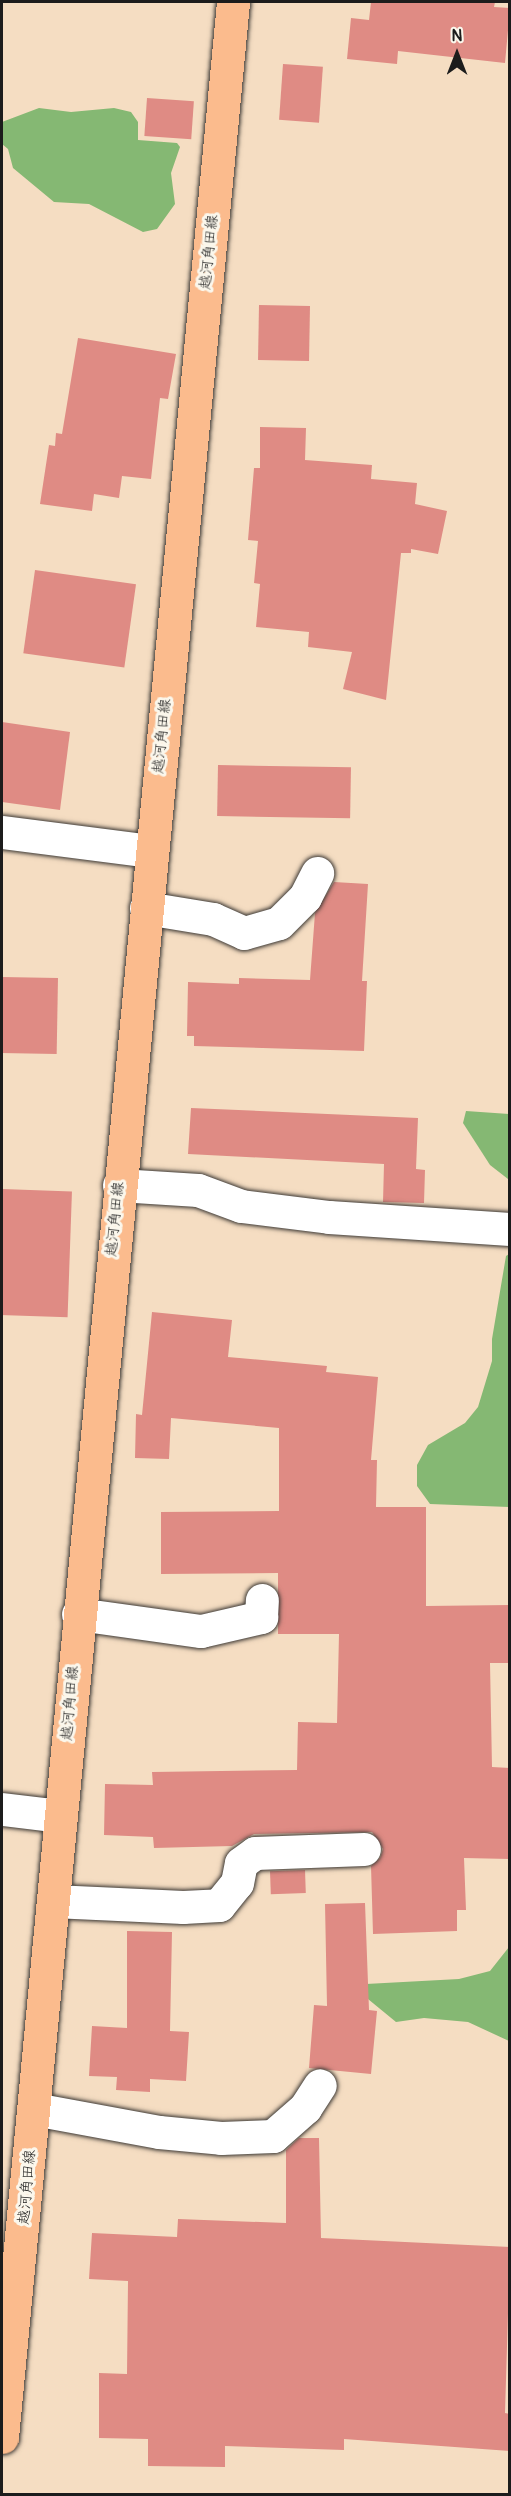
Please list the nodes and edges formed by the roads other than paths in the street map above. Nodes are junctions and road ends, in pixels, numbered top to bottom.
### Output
1 (233, 2) edge
2 (2, 832) edge
3 (151, 851) junction
4 (317, 873) dead end
5 (146, 908) junction
6 (119, 1185) junction
7 (510, 1229) edge
8 (262, 1600) dead end
9 (78, 1614) junction
10 (2, 1809) edge
11 (60, 1816) junction
12 (364, 1849) dead end
13 (53, 1901) junction
14 (320, 2085) dead end
15 (34, 2109) junction
16 (7, 2357) edge
17 (2, 2437) edge

1 - 3 main road, 越河角田線
2 - 3 street
3 - 5 main road, 越河角田線
4 - 5 street
5 - 6 main road, 越河角田線
6 - 7 street
6 - 9 main road, 越河角田線
8 - 9 street
9 - 11 main road, 越河角田線
10 - 11 street
11 - 13 main road, 越河角田線
12 - 13 street
13 - 15 main road, 越河角田線
14 - 15 street
15 - 16 main road, 越河角田線
16 - 17 main road, 越河角田線

